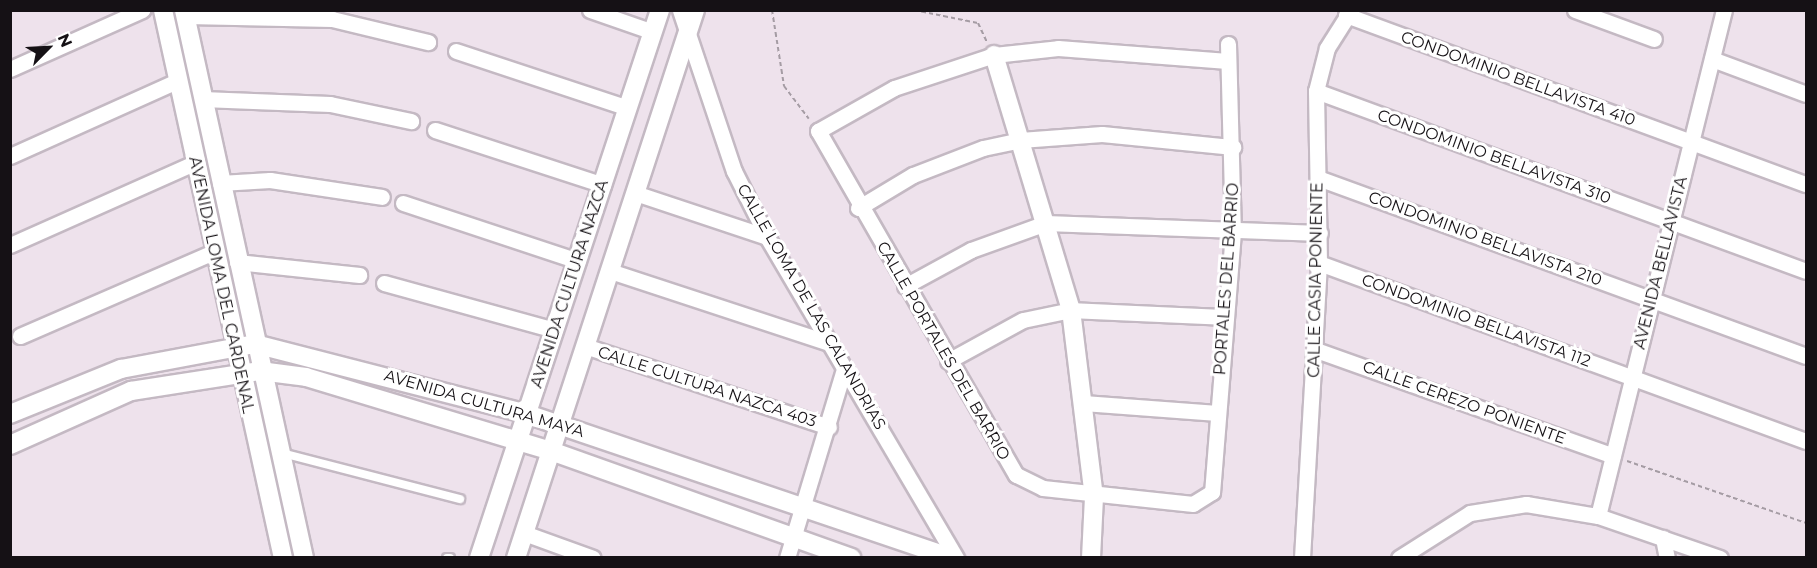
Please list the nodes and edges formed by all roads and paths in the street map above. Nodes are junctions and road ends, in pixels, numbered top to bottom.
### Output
1 (142, 10) edge
2 (163, 10) edge
3 (590, 10) edge
4 (660, 10) edge
5 (680, 10) edge
6 (695, 10) edge
7 (772, 10) edge
8 (914, 10) edge
9 (929, 10) edge
10 (1575, 10) edge
11 (1724, 10) edge
12 (185, 13) edge
13 (1348, 13) edge
14 (927, 14) junction
15 (653, 32) junction
16 (687, 34) junction
17 (1654, 39) dead end
18 (428, 42) dead end
19 (1228, 44) dead end
20 (456, 51) dead end
21 (994, 55) junction
22 (1712, 59) junction
23 (1228, 61) junction
24 (10, 69) edge
25 (177, 81) junction
26 (1316, 91) junction
27 (1806, 94) edge
28 (202, 99) junction
29 (628, 108) junction
30 (411, 121) dead end
31 (435, 130) dead end
32 (818, 131) junction
33 (1020, 140) junction
34 (1691, 143) junction
35 (1233, 147) junction
36 (10, 156) edge
37 (194, 163) junction
38 (1318, 178) junction
39 (220, 183) junction
40 (1806, 183) edge
41 (603, 184) junction
42 (635, 193) junction
43 (382, 196) dead end
44 (403, 203) dead end
45 (858, 208) junction
46 (1046, 223) junction
47 (1671, 223) junction
48 (1233, 232) junction
49 (1320, 233) junction
50 (767, 237) junction
51 (10, 245) edge
52 (213, 252) junction
53 (578, 261) junction
54 (237, 262) junction
55 (1319, 263) junction
56 (610, 271) junction
57 (1806, 271) edge
58 (359, 275) dead end
59 (384, 283) dead end
60 (905, 286) junction
61 (1652, 300) junction
62 (1071, 310) junction
63 (1226, 317) junction
64 (555, 330) junction
65 (20, 336) dead end
66 (829, 342) junction
67 (255, 344) junction
68 (585, 346) junction
69 (233, 347) junction
70 (1316, 350) junction
71 (1806, 356) edge
72 (948, 361) junction
73 (844, 369) junction
74 (260, 371) junction
75 (239, 373) junction
76 (1632, 379) junction
77 (1084, 403) junction
78 (1217, 413) junction
79 (10, 414) edge
80 (527, 414) junction
81 (559, 424) junction
82 (829, 427) junction
83 (518, 440) junction
84 (1806, 441) edge
85 (10, 445) edge
86 (550, 451) junction
87 (277, 452) junction
88 (1613, 456) junction
89 (1094, 497) junction
90 (460, 499) dead end
91 (1193, 504) joint
92 (804, 508) junction
93 (1598, 516) junction
94 (1806, 524) edge
95 (524, 533) junction
96 (794, 537) junction
97 (1663, 538) junction
98 (303, 553) edge
99 (283, 554) edge
100 (1087, 555) edge
101 (479, 558) edge
102 (516, 558) edge
103 (593, 558) edge
104 (787, 558) edge
105 (851, 558) edge
106 (954, 558) edge
107 (1302, 558) edge
108 (1399, 558) edge
109 (1667, 558) edge
110 (1720, 558) edge

1 - 24 street
2 - 25 street, AVENIDA LOMA DEL CARDENAL
3 - 15 street
4 - 15 street, AVENIDA CULTURA NAZCA
5 - 16 street, CALLE LOMA DE LAS CALANDRIAS
6 - 16 street, AVENIDA CULTURA NAZCA
7 - 32 path
8 - 14 path
9 - 14 path
10 - 17 street
11 - 22 street, AVENIDA BELLAVISTA
12 - 18 street
12 - 28 street, AVENIDA LOMA DEL CARDENAL
13 - 26 street, CALLE CASIA PONIENTE
13 - 34 street, CONDOMINIO BELLAVISTA 410
14 - 21 path
15 - 29 street, AVENIDA CULTURA NAZCA
16 - 42 street, AVENIDA CULTURA NAZCA
16 - 50 street, CALLE LOMA DE LAS CALANDRIAS
19 - 23 street, PORTALES DEL BARRIO
20 - 29 street
21 - 23 street
21 - 32 street
21 - 33 street
22 - 27 street
22 - 34 street, AVENIDA BELLAVISTA
23 - 35 street, PORTALES DEL BARRIO
25 - 36 street
25 - 37 street, AVENIDA LOMA DEL CARDENAL
26 - 38 street, CALLE CASIA PONIENTE
26 - 47 street, CONDOMINIO BELLAVISTA 310
28 - 30 street
28 - 39 street, AVENIDA LOMA DEL CARDENAL
29 - 41 street, AVENIDA CULTURA NAZCA
31 - 41 street
32 - 45 street, CALLE PORTALES DEL BARRIO
33 - 35 street
33 - 45 street
33 - 46 street
34 - 40 street, CONDOMINIO BELLAVISTA 410
34 - 47 street, AVENIDA BELLAVISTA
35 - 48 street, PORTALES DEL BARRIO
37 - 51 street
37 - 52 street, AVENIDA LOMA DEL CARDENAL
38 - 49 street, CALLE CASIA PONIENTE
38 - 61 street, CONDOMINIO BELLAVISTA 210
39 - 43 street
39 - 54 street, AVENIDA LOMA DEL CARDENAL
41 - 53 street, AVENIDA CULTURA NAZCA
42 - 50 street
42 - 56 street, AVENIDA CULTURA NAZCA
44 - 53 street
45 - 60 street, CALLE PORTALES DEL BARRIO
46 - 48 street
46 - 60 street
46 - 62 street
47 - 57 street, CONDOMINIO BELLAVISTA 310
47 - 61 street, AVENIDA BELLAVISTA
48 - 49 street
48 - 63 street, PORTALES DEL BARRIO
49 - 55 street, CALLE CASIA PONIENTE
50 - 66 street, CALLE LOMA DE LAS CALANDRIAS
52 - 65 street
52 - 69 street, AVENIDA LOMA DEL CARDENAL
53 - 64 street, AVENIDA CULTURA NAZCA
54 - 58 street
54 - 67 street, AVENIDA LOMA DEL CARDENAL
55 - 70 street, CALLE CASIA PONIENTE
55 - 76 street, CONDOMINIO BELLAVISTA 112
56 - 66 street
56 - 68 street, AVENIDA CULTURA NAZCA
59 - 64 street
60 - 72 street, CALLE PORTALES DEL BARRIO
61 - 71 street, CONDOMINIO BELLAVISTA 210
61 - 76 street, AVENIDA BELLAVISTA
62 - 63 street
62 - 72 street
62 - 77 street
63 - 78 street, PORTALES DEL BARRIO
64 - 80 street, AVENIDA CULTURA NAZCA
66 - 73 street, CALLE LOMA DE LAS CALANDRIAS
67 - 69 street, AVENIDA CULTURA MAYA
67 - 74 street, AVENIDA LOMA DEL CARDENAL
67 - 80 street, AVENIDA CULTURA MAYA
68 - 81 street, AVENIDA CULTURA NAZCA
68 - 82 street, CALLE CULTURA NAZCA 403
69 - 75 street, AVENIDA LOMA DEL CARDENAL
69 - 79 street, AVENIDA CULTURA MAYA
70 - 88 street, CALLE CEREZO PONIENTE
70 - 107 street, CALLE CASIA PONIENTE
72 - 89 street, CALLE PORTALES DEL BARRIO
73 - 82 street
73 - 106 street, CALLE LOMA DE LAS CALANDRIAS
74 - 75 street, AVENIDA CULTURA MAYA
74 - 83 street, AVENIDA CULTURA MAYA
74 - 87 street, AVENIDA LOMA DEL CARDENAL
75 - 85 street, AVENIDA CULTURA MAYA
75 - 99 street, AVENIDA LOMA DEL CARDENAL
76 - 84 street, CONDOMINIO BELLAVISTA 112
76 - 88 street, AVENIDA BELLAVISTA
77 - 78 street
77 - 89 street
78 - 91 street, PORTALES DEL BARRIO
80 - 81 street, AVENIDA CULTURA MAYA
80 - 83 street, AVENIDA CULTURA NAZCA
81 - 86 street, AVENIDA CULTURA NAZCA
81 - 92 street, AVENIDA CULTURA MAYA
82 - 92 street
83 - 86 street, AVENIDA CULTURA MAYA
83 - 101 street, AVENIDA CULTURA NAZCA
86 - 95 street, AVENIDA CULTURA NAZCA
86 - 96 street, AVENIDA CULTURA MAYA
87 - 90 lane
87 - 98 street, AVENIDA LOMA DEL CARDENAL
88 - 93 street, AVENIDA BELLAVISTA
88 - 94 path
89 - 91 street, CALLE PORTALES DEL BARRIO
89 - 100 street
92 - 96 street
92 - 106 street, AVENIDA CULTURA MAYA
93 - 97 street
93 - 108 street
95 - 102 street, AVENIDA CULTURA NAZCA
95 - 103 street
96 - 104 street
96 - 105 street, AVENIDA CULTURA MAYA
97 - 109 street
97 - 110 street
98 - 99 street

